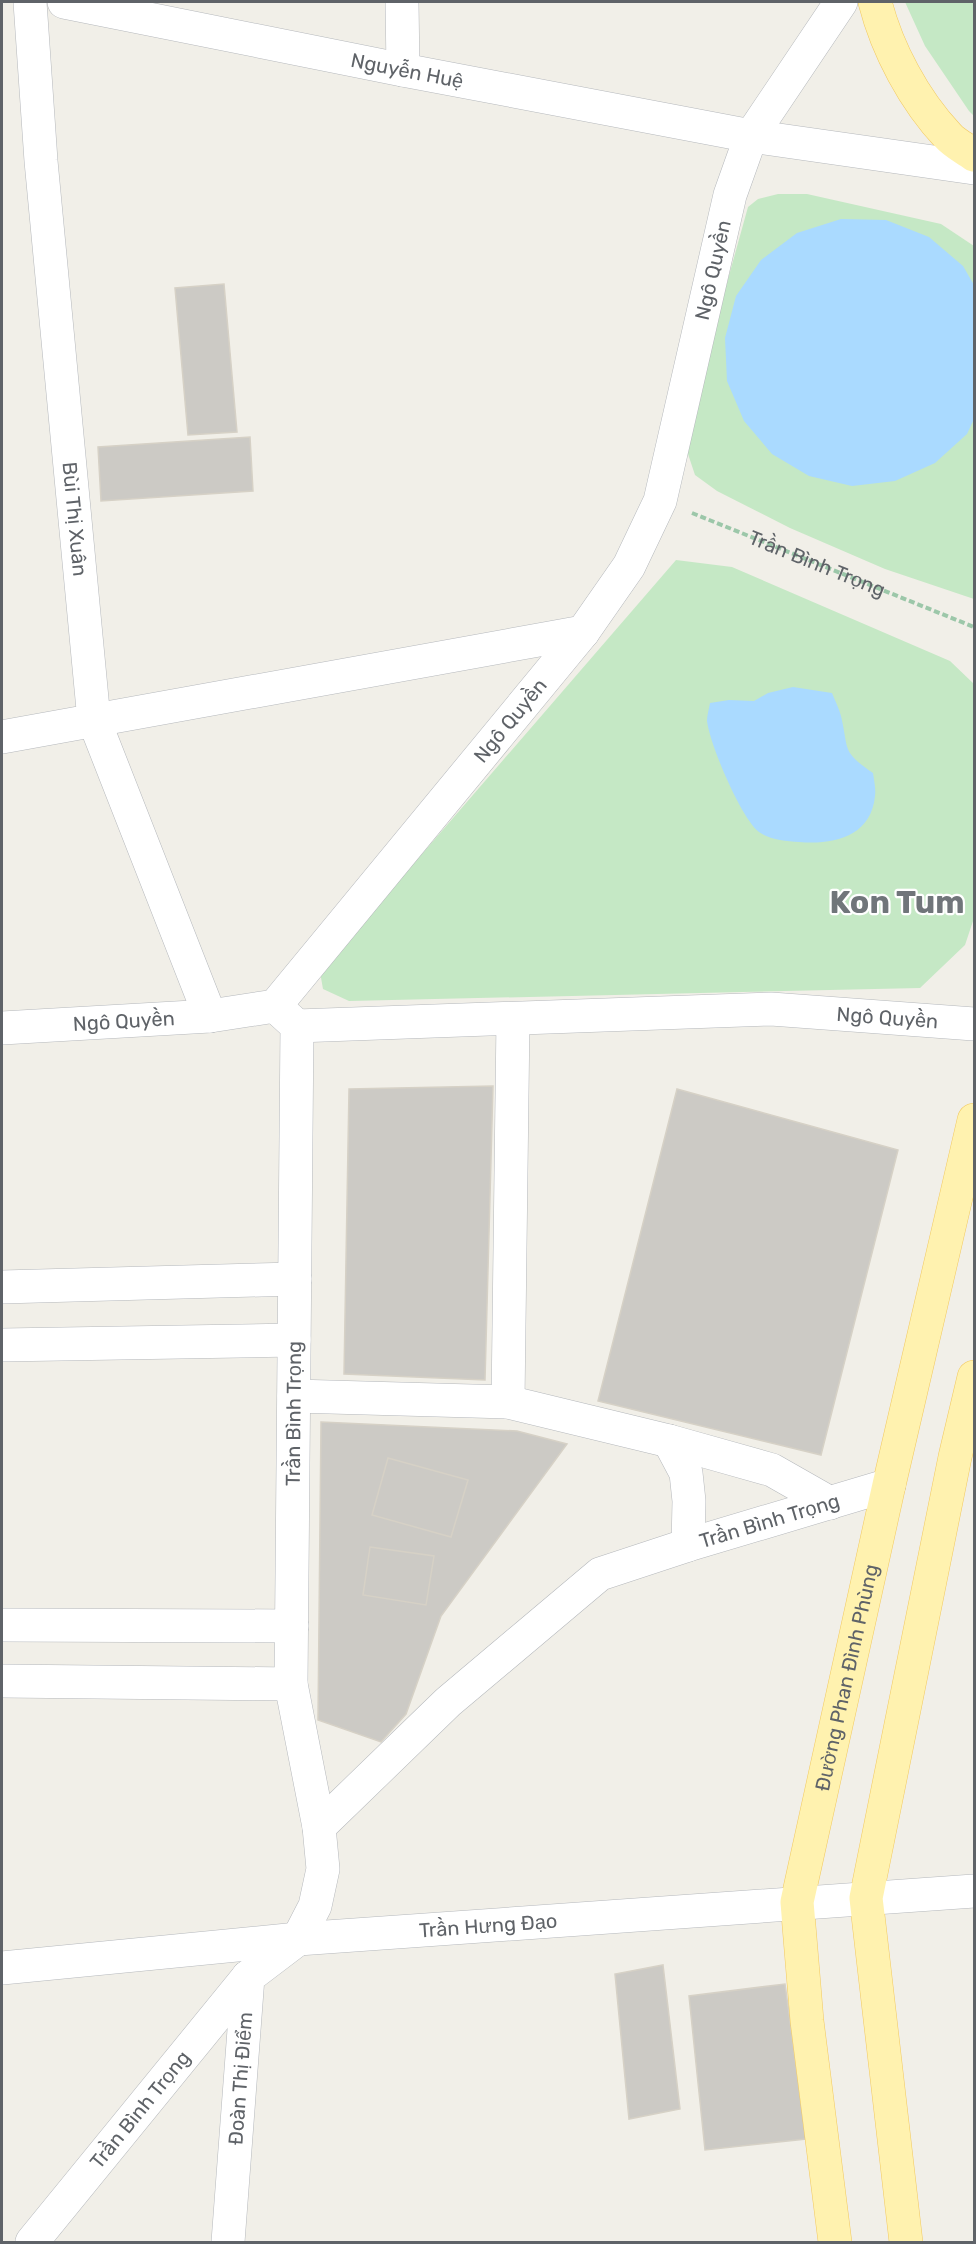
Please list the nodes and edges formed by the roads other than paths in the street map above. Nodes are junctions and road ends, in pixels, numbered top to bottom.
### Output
1 (30, 2) edge
2 (64, 2) edge
3 (402, 2) edge
4 (841, 2) edge
5 (875, 2) edge
6 (403, 70) junction
7 (751, 136) junction
8 (975, 155) edge
9 (975, 168) edge
10 (583, 632) junction
11 (94, 720) junction
12 (2, 737) edge
13 (210, 1016) junction
14 (286, 1016) junction
15 (513, 1019) junction
16 (975, 1024) edge
17 (2, 1028) edge
18 (975, 1120) edge
19 (295, 1279) junction
20 (2, 1287) edge
21 (294, 1340) junction
22 (2, 1345) edge
23 (975, 1377) edge
24 (294, 1396) junction
25 (508, 1402) junction
26 (669, 1441) junction
27 (889, 1485) junction
28 (831, 1503) junction
29 (688, 1545) junction
30 (2, 1625) edge
31 (292, 1626) junction
32 (2, 1681) edge
33 (291, 1684) junction
34 (319, 1827) junction
35 (975, 1891) edge
36 (866, 1898) junction
37 (797, 1902) junction
38 (298, 1939) junction
39 (2, 1968) edge
40 (248, 1977) junction
41 (32, 2242) edge
42 (228, 2242) edge
43 (835, 2242) edge
44 (906, 2242) edge

1 - 11 street, Bùi Thị Xuân
2 - 6 street, Nguyễn Huệ
3 - 6 street
4 - 7 street, Ngô Quyền
5 - 8 main road
6 - 7 street, Nguyễn Huệ
7 - 9 street, Nguyễn Huệ
7 - 10 street, Ngô Quyền
10 - 11 street
10 - 14 street, Ngô Quyền
11 - 12 street
11 - 13 street, Bùi Thị Xuân
13 - 14 street, Ngô Quyền
13 - 17 street, Ngô Quyền
14 - 15 street, Ngô Quyền
14 - 19 street, Trần Bình Trọng
15 - 16 street, Ngô Quyền
15 - 25 street
18 - 27 main road, Đường Phan Đình Phùng
19 - 20 street
19 - 21 street, Trần Bình Trọng
21 - 22 street
21 - 24 street, Trần Bình Trọng
23 - 36 main road
24 - 25 street
24 - 31 street, Trần Bình Trọng
25 - 26 street
26 - 28 street
26 - 29 street
27 - 28 street, Trần Bình Trọng
27 - 37 main road, Đường Phan Đình Phùng
28 - 29 street, Trần Bình Trọng
29 - 34 street, Trần Bình Trọng
30 - 31 street
31 - 33 street, Trần Bình Trọng
32 - 33 street
33 - 34 street, Trần Bình Trọng
34 - 38 street, Trần Bình Trọng
35 - 36 street, Trần Hưng Đạo
36 - 37 street, Trần Hưng Đạo
36 - 44 main road
37 - 38 street, Trần Hưng Đạo
37 - 43 main road, Đường Phan Đình Phùng
38 - 39 street, Trần Hưng Đạo
38 - 40 street
40 - 41 street, Trần Bình Trọng
40 - 42 street, Đoàn Thị Điểm

